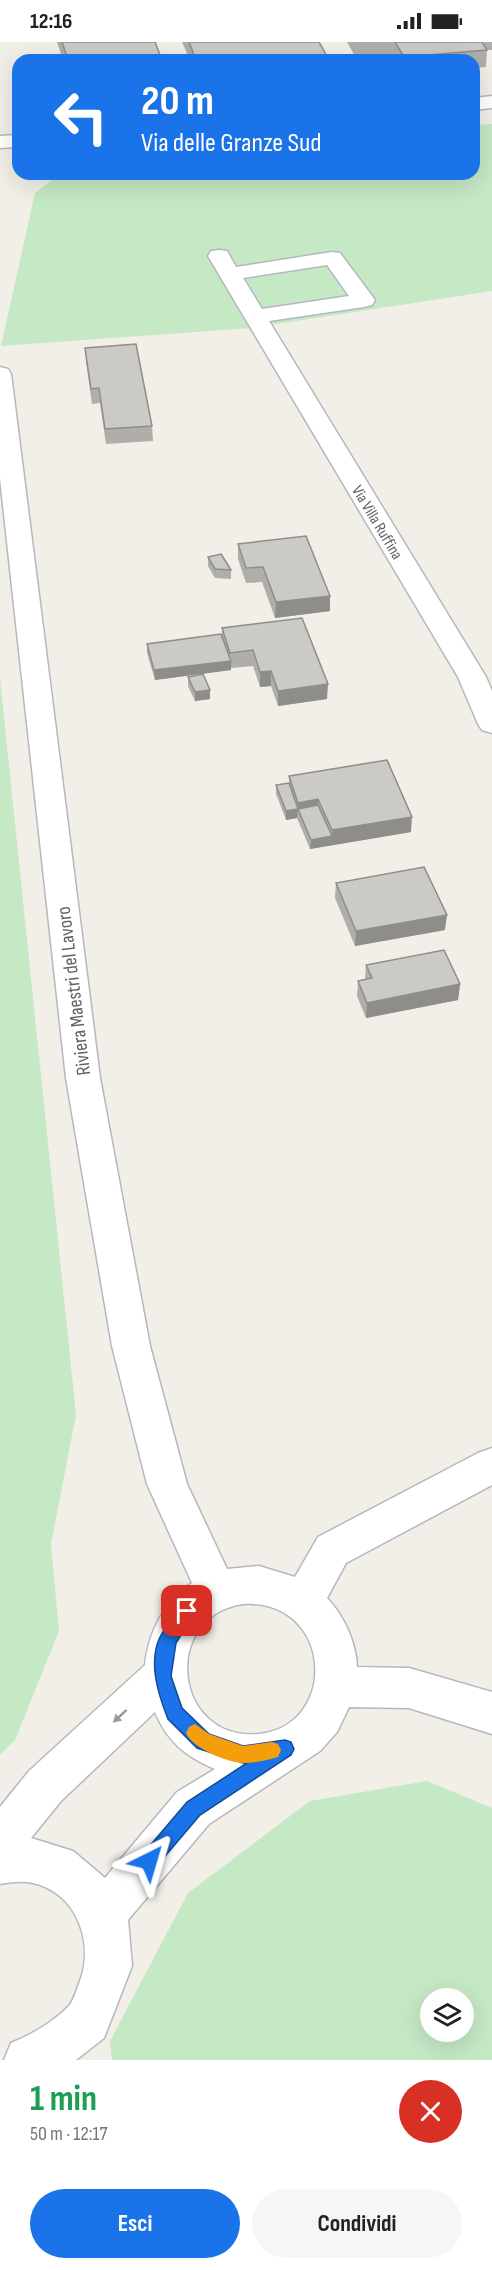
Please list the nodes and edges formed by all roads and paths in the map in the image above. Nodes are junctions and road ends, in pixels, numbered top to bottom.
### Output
1 (259, 319) junction
2 (0, 374) edge
3 (492, 724) edge
4 (492, 1465) edge
5 (217, 1592) junction
6 (303, 1602) junction
7 (163, 1676) junction
8 (338, 1687) junction
9 (492, 1713) edge
10 (285, 1749) junction
11 (0, 1842) edge
12 (0, 1861) edge
13 (109, 1966) junction
14 (36, 2059) edge

1 - 1 street, Via Villa Ruffina
1 - 3 street, Via Villa Ruffina
2 - 5 street, Riviera Maestri del Lavoro
4 - 6 street
5 - 6 street
5 - 7 street
6 - 8 street
7 - 10 street
7 -> 11 street
8 - 9 street
8 - 10 street
10 - 13 street
12 - 13 street
13 - 14 street

